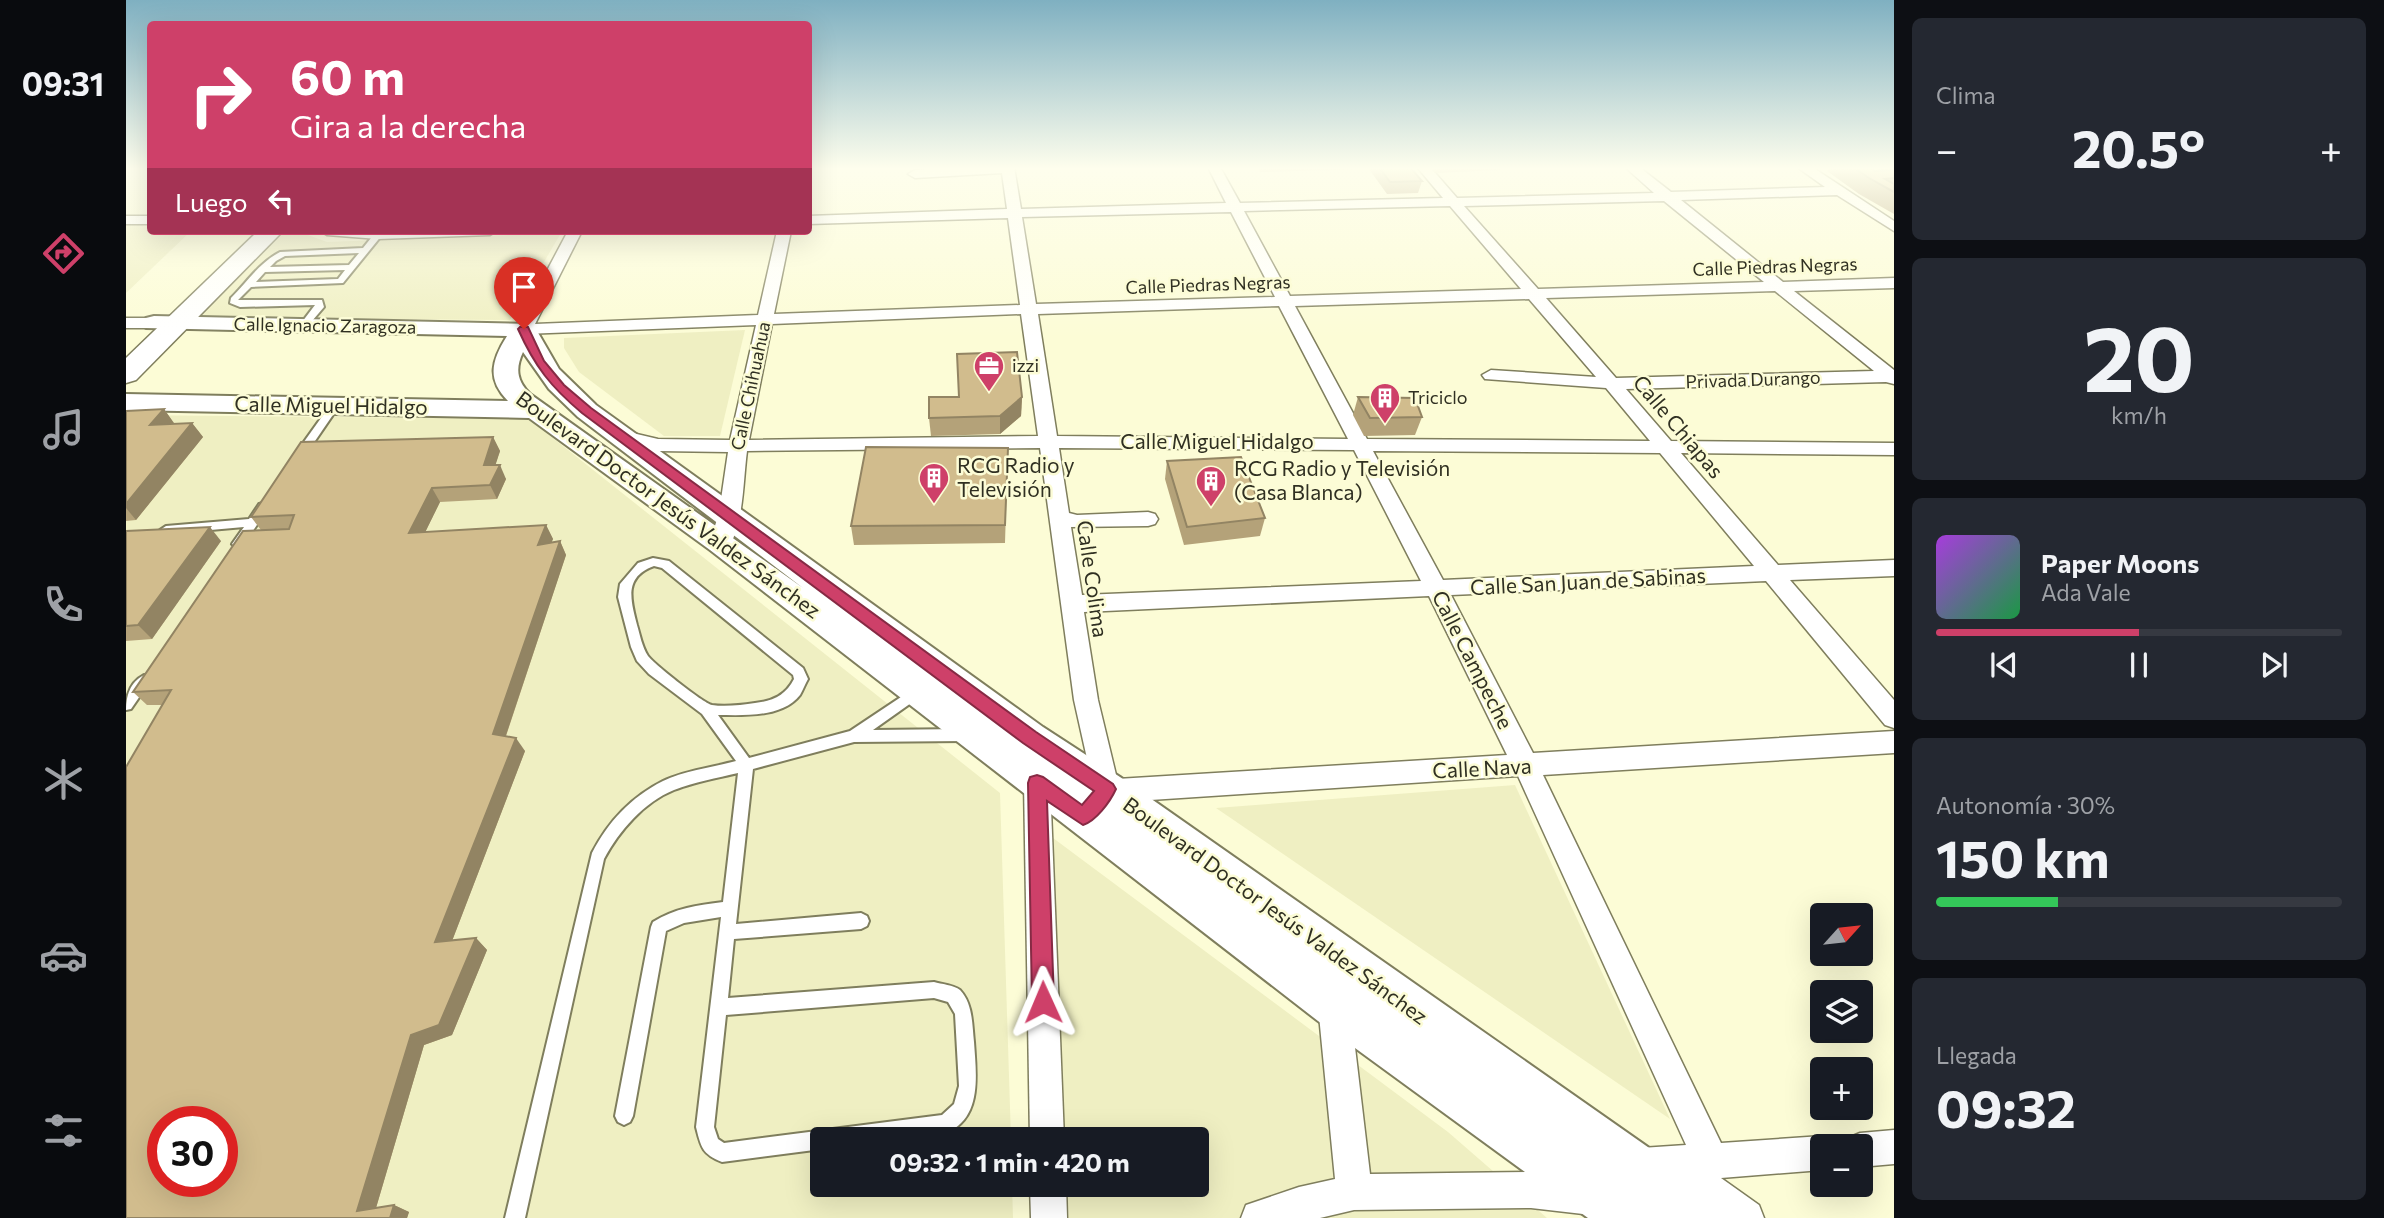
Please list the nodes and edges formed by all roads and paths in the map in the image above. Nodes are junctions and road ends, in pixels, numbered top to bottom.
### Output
1 (1018, 224) edge
2 (1243, 224) edge
3 (1473, 224) edge
4 (1702, 224) edge
5 (245, 235) edge
6 (266, 235) edge
7 (378, 235) edge
8 (573, 235) edge
9 (783, 235) edge
10 (366, 250) junction
11 (352, 267) junction
12 (261, 270) junction
13 (1894, 283) edge
14 (247, 285) junction
15 (1782, 287) junction
16 (1532, 294) junction
17 (1286, 302) junction
18 (1030, 309) junction
19 (765, 321) junction
20 (126, 323) edge
21 (165, 324) junction
22 (303, 326) junction
23 (524, 329) junction
24 (126, 351) edge
25 (504, 369) junction
26 (126, 374) edge
27 (1491, 375) dead end
28 (1893, 377) edge
29 (1611, 383) junction
30 (126, 402) edge
31 (334, 406) junction
32 (478, 409) junction
33 (536, 410) junction
34 (596, 429) junction
35 (1049, 442) junction
36 (1359, 443) junction
37 (1663, 446) junction
38 (738, 447) junction
39 (1894, 449) edge
40 (292, 466) edge
41 (268, 500) edge
42 (1060, 517) junction
43 (1148, 519) dead end
44 (253, 522) junction
45 (725, 528) junction
46 (151, 531) edge
47 (229, 556) edge
48 (1894, 568) edge
49 (1771, 573) junction
50 (1437, 590) junction
51 (1072, 604) junction
52 (150, 671) edge
53 (917, 691) junction
54 (126, 705) edge
55 (707, 710) junction
56 (1894, 719) edge
57 (976, 735) junction
58 (854, 736) junction
59 (1030, 738) junction
60 (1894, 742) edge
61 (746, 764) junction
62 (1526, 766) junction
63 (1037, 783) junction
64 (1095, 803) junction
65 (730, 909) junction
66 (861, 920) dead end
67 (727, 932) junction
68 (1334, 1005) junction
69 (719, 1007) junction
70 (624, 1116) dead end
71 (923, 1127) edge
72 (1046, 1127) edge
73 (810, 1142) edge
74 (1894, 1147) edge
75 (1873, 1149) edge
76 (1810, 1154) edge
77 (1712, 1162) junction
78 (1652, 1165) junction
79 (1354, 1192) junction
80 (1048, 1197) edge
81 (1618, 1211) edge
82 (515, 1218) edge
83 (1049, 1218) edge
84 (1259, 1218) edge
85 (1703, 1218) edge
86 (1746, 1218) edge

1 - 18 street, Calle Colima
2 - 17 street, Calle Campeche
3 - 16 street, Calle Chiapas
4 - 15 street
5 - 21 main road
6 - 21 main road
7 - 10 lane
8 - 23 street
9 - 19 street, Calle Chihuahua
10 - 11 lane
10 - 12 lane
11 - 12 lane
11 - 14 lane
12 - 14 lane
13 - 15 street, Calle Piedras Negras
14 - 22 lane
15 - 16 street, Calle Piedras Negras
15 - 28 street
16 - 17 street, Calle Piedras Negras
16 - 29 street, Calle Chiapas
17 - 18 street, Calle Piedras Negras
17 - 36 street, Calle Campeche
18 - 19 street, Calle Piedras Negras
18 - 35 street, Calle Colima
19 - 23 street, Calle Piedras Negras
19 - 38 street, Calle Chihuahua
20 - 21 street, Calle Ignacio Zaragoza
21 - 22 main road, Calle Ignacio Zaragoza
21 - 24 main road
21 - 26 main road
22 - 23 main road, Calle Ignacio Zaragoza
23 - 25 main road, Boulevard Doctor Jesús Valdez Sánchez
23 - 34 main road, Boulevard Doctor Jesús Valdez Sánchez
25 - 32 main road
25 - 33 main road, Boulevard Doctor Jesús Valdez Sánchez
27 - 29 street, Privada Durango
28 - 29 street, Privada Durango
29 - 37 street, Calle Chiapas
30 - 31 main road, Calle Miguel Hidalgo
31 - 32 main road, Calle Miguel Hidalgo
31 - 40 lane
32 - 33 main road, Calle Miguel Hidalgo
33 - 34 main road, Boulevard Doctor Jesús Valdez Sánchez
34 - 38 street, Calle Miguel Hidalgo
34 - 45 main road, Boulevard Doctor Jesús Valdez Sánchez
34 - 45 main road, Boulevard Doctor Jesús Valdez Sánchez
35 - 36 street, Calle Miguel Hidalgo
35 - 38 street, Calle Miguel Hidalgo
35 - 42 street, Calle Colima
36 - 37 street, Calle Miguel Hidalgo
36 - 50 street, Calle Campeche
37 - 39 street, Calle Miguel Hidalgo
37 - 49 street, Calle Chiapas
38 - 45 street, Calle Chihuahua
41 - 44 lane
42 - 43 street
42 - 51 street, Calle Colima
44 - 46 lane
44 - 47 lane
45 - 53 main road, Boulevard Doctor Jesús Valdez Sánchez
45 - 59 main road, Boulevard Doctor Jesús Valdez Sánchez
48 - 49 street, Calle San Juan de Sabinas
49 - 50 street, Calle San Juan de Sabinas
49 - 56 street, Calle Chiapas
50 - 51 street, Calle San Juan de Sabinas
50 - 62 street, Calle Campeche
51 - 64 street, Calle Colima
52 - 54 lane
53 - 57 main road, Boulevard Doctor Jesús Valdez Sánchez
53 - 58 lane
55 - 55 lane
55 - 61 lane
57 - 58 lane
57 - 59 lane
57 - 63 main road, Boulevard Doctor Jesús Valdez Sánchez
58 - 61 lane
59 - 64 main road, Boulevard Doctor Jesús Valdez Sánchez
60 - 62 street, Calle Nava
61 - 65 lane
61 - 82 lane
62 - 64 street, Calle Nava
62 - 77 street, Calle Campeche
63 - 64 main road, Boulevard Doctor Jesús Valdez Sánchez
63 - 72 street
64 - 68 main road, Boulevard Doctor Jesús Valdez Sánchez
64 - 78 main road, Boulevard Doctor Jesús Valdez Sánchez
65 - 67 lane
65 - 70 lane
66 - 67 lane
67 - 69 lane
68 - 79 street
68 - 81 main road, Boulevard Doctor Jesús Valdez Sánchez
69 - 71 lane
69 - 73 lane
74 - 75 street
76 - 77 street
77 - 78 street
78 - 81 street
78 - 85 main road, Boulevard Doctor Jesús Valdez Sánchez
78 - 86 street, Boulevard Doctor Jesús Valdez Sánchez
79 - 81 street
79 - 84 street
80 - 83 street

